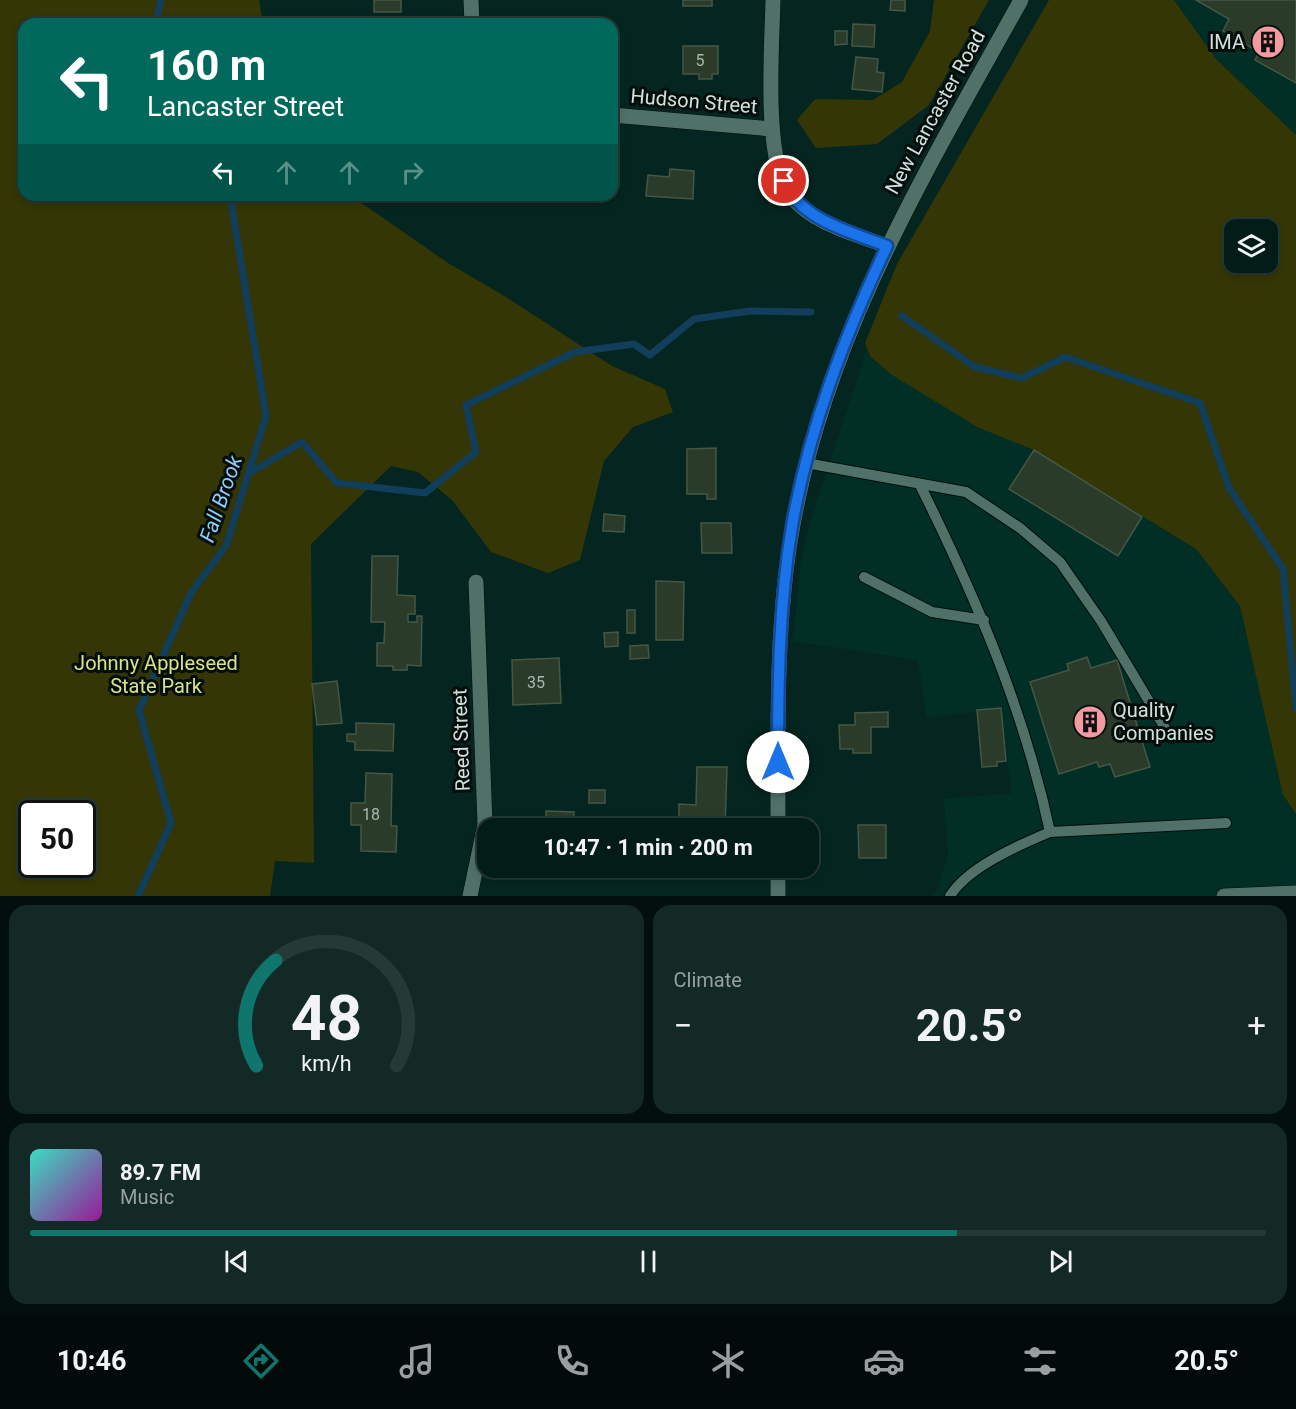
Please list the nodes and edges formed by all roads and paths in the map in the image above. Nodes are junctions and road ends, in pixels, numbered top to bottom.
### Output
1 (471, 0) edge
2 (772, 0) edge
3 (1021, 0) edge
4 (472, 18) edge
5 (618, 116) edge
6 (772, 129) junction
7 (887, 246) junction
8 (806, 463) junction
9 (920, 485) junction
10 (864, 577) dead end
11 (476, 582) dead end
12 (984, 620) junction
13 (1171, 738) dead end
14 (778, 818) edge
15 (1226, 822) dead end
16 (1050, 832) junction
17 (778, 878) edge
18 (1296, 893) edge
19 (470, 896) edge
20 (778, 896) edge
21 (950, 896) edge
22 (1224, 896) edge

1 - 4 main road
2 - 6 main road
3 - 7 main road, New Lancaster Road
5 - 6 main road, Hudson Street
6 - 7 main road
7 - 8 main road, New Lancaster Road
8 - 9 lane
8 - 14 main road, New Lancaster Road
9 - 12 lane
9 - 13 lane
10 - 12 lane
11 - 19 main road, Reed Street
12 - 16 lane
15 - 16 lane
16 - 21 lane
17 - 20 main road
18 - 22 main road

